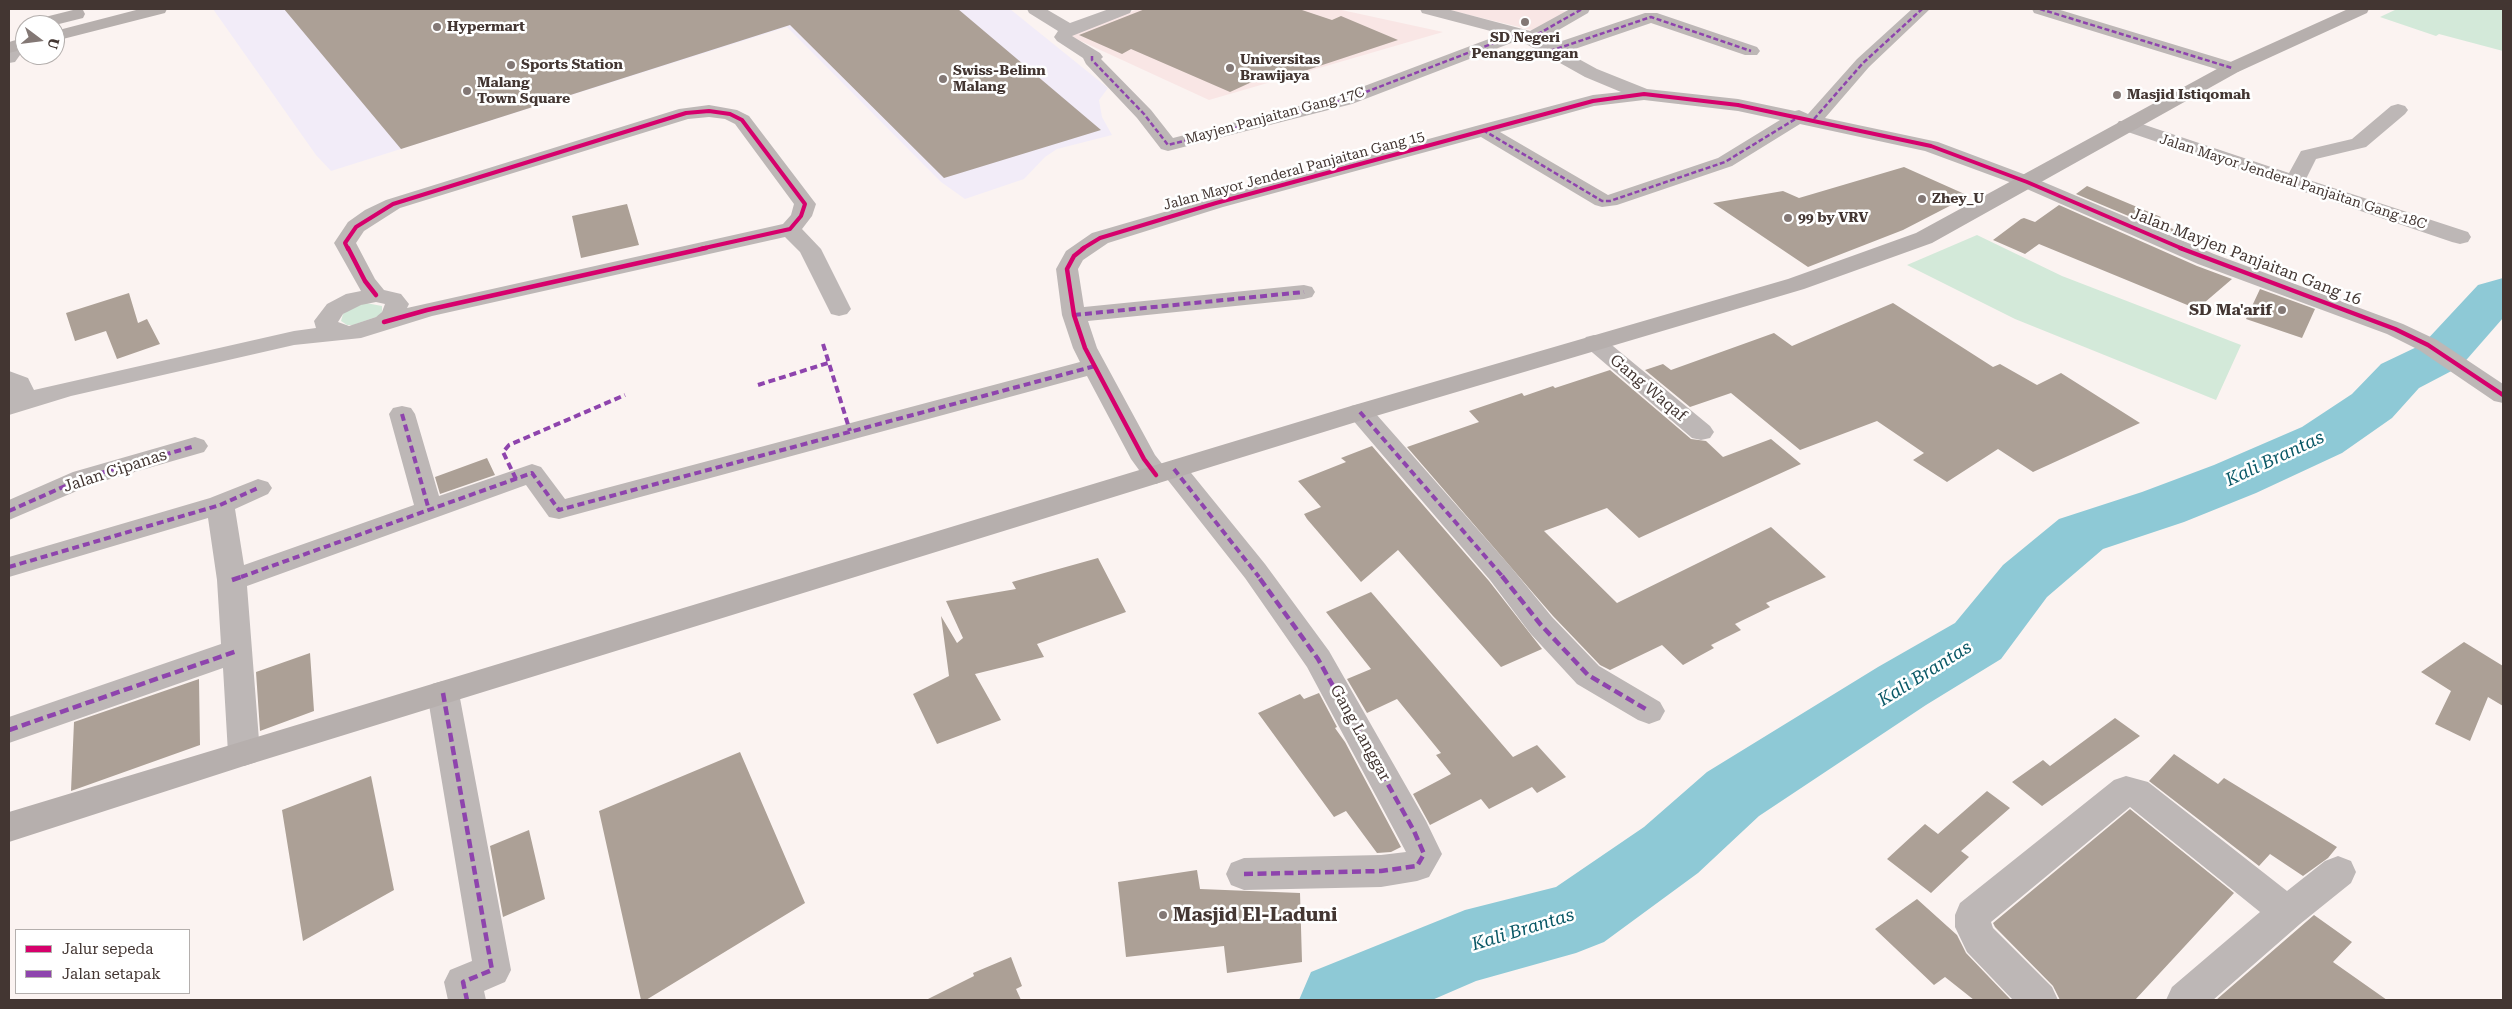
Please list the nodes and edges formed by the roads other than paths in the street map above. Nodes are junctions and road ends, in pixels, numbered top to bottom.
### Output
1 (96, 9) edge
2 (159, 9) edge
3 (1035, 9) edge
4 (1124, 9) edge
5 (1428, 9) edge
6 (1582, 9) edge
7 (1922, 9) edge
8 (2040, 9) edge
9 (2361, 9) edge
10 (65, 17) edge
11 (1068, 30) junction
12 (65, 33) edge
13 (1525, 35) junction
14 (1751, 50) dead end
15 (1550, 51) junction
16 (2232, 68) junction
17 (1644, 94) junction
18 (2398, 110) dead end
19 (1807, 118) junction
20 (2126, 125) junction
21 (1483, 130) junction
22 (2027, 182) junction
23 (2294, 182) junction
24 (790, 229) junction
25 (2460, 237) dead end
26 (1304, 292) dead end
27 (381, 301) junction
28 (839, 309) dead end
29 (1074, 315) junction
30 (337, 317) junction
31 (1594, 342) junction
32 (1095, 366) junction
33 (13, 395) edge
34 (2503, 395) edge
35 (1360, 412) junction
36 (402, 414) dead end
37 (1701, 432) dead end
38 (195, 446) dead end
39 (1165, 472) junction
40 (258, 488) dead end
41 (220, 505) junction
42 (429, 510) junction
43 (9, 511) edge
44 (9, 567) edge
45 (232, 580) junction
46 (237, 650) junction
47 (444, 693) junction
48 (1649, 711) dead end
49 (9, 730) edge
50 (244, 753) junction
51 (9, 827) edge
52 (2338, 872) dead end
53 (1244, 874) dead end
54 (2287, 912) junction
55 (467, 1000) edge
56 (2039, 1000) edge
57 (2185, 1000) edge

1 - 10 main road
2 - 12 main road
3 - 11 street
4 - 11 street
5 - 13 street
6 - 13 street
7 - 19 street
8 - 16 street
9 - 16 main road
11 - 13 street, Mayjen Panjaitan Gang 17C
13 - 15 street
14 - 15 street
15 - 17 street
16 - 20 main road
17 - 19 street, Jalan Mayjen Panjaitan Gang 16
17 - 21 street, Jalan Mayor Jenderal Panjaitan Gang 15
18 - 23 street
19 - 21 street
19 - 22 street, Jalan Mayjen Panjaitan Gang 16
20 - 22 main road
20 - 23 street, Jalan Mayor Jenderal Panjaitan Gang 18C
21 - 29 street, Jalan Mayor Jenderal Panjaitan Gang 15
22 - 31 main road
22 - 34 street, Jalan Mayjen Panjaitan Gang 16
23 - 25 street, Jalan Mayor Jenderal Panjaitan Gang 18C
24 - 27 street
24 - 27 street
24 - 28 street
26 - 29 street
27 - 30 street
27 - 30 street
29 - 32 street, Jalan Mayor Jenderal Panjaitan Gang 15
30 - 33 street
31 - 35 main road
31 - 37 street, Gang Waqaf
32 - 39 street, Jalan Mayor Jenderal Panjaitan Gang 15
32 - 42 street
35 - 39 main road
35 - 48 street
36 - 42 street
38 - 43 street, Jalan Cipanas
39 - 47 main road
39 - 53 street, Gang Langgar
40 - 41 street
41 - 44 street
41 - 45 street
42 - 45 street
45 - 46 street
46 - 49 street
46 - 50 street
47 - 50 main road
47 - 55 street
50 - 51 main road
52 - 54 street
54 - 56 street
54 - 57 street

